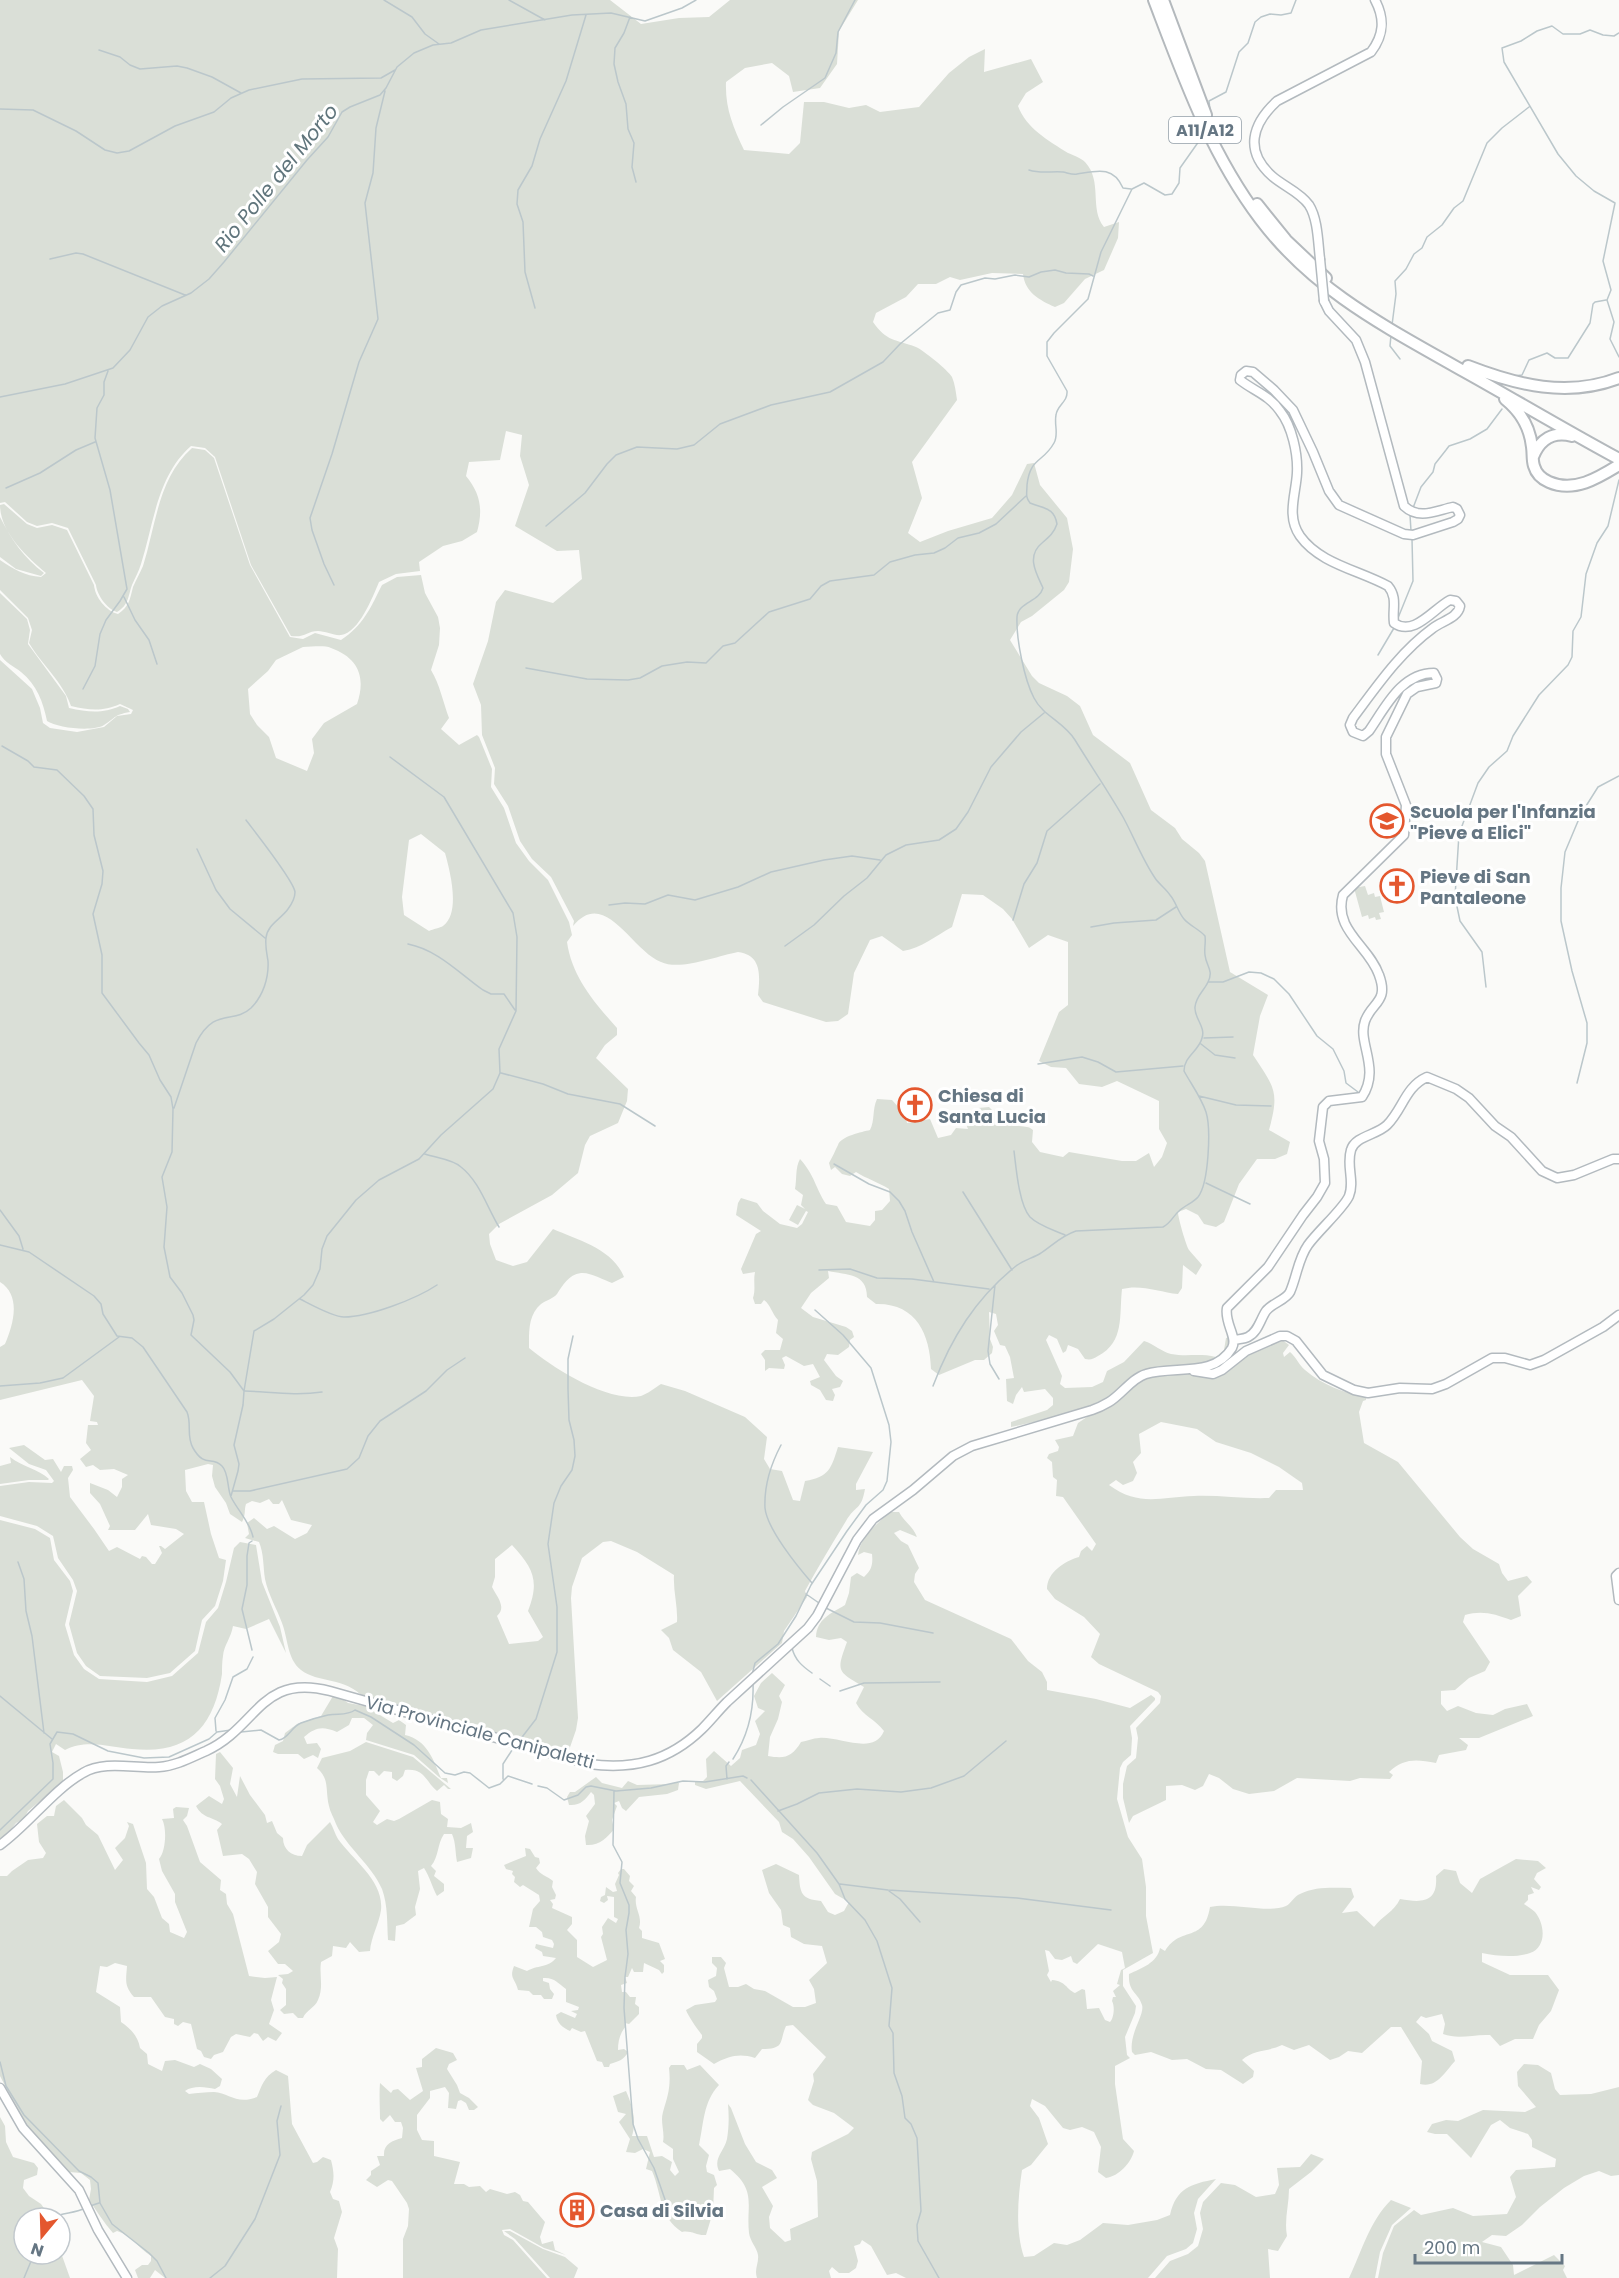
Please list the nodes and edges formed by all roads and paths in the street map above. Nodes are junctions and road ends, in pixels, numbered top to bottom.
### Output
1 (1154, 0) edge
2 (1163, 0) edge
3 (1375, 0) edge
4 (1284, 243) junction
5 (1467, 369) junction
6 (1619, 378) edge
7 (1522, 400) junction
8 (1604, 450) junction
9 (1619, 452) edge
10 (1532, 457) junction
11 (1619, 462) edge
12 (1619, 1159) edge
13 (1619, 1315) edge
14 (1234, 1340) junction
15 (1185, 1369) junction
16 (1619, 1574) edge
17 (1619, 1600) edge
18 (0, 1845) edge
19 (0, 2088) edge
20 (128, 2278) edge

1 - 4 highway, A11/A12
2 - 4 highway, A11/A12
3 - 14 street, bridge
4 - 5 highway, A11/A12
5 - 6 highway
5 - 7 highway, A11/A12
5 - 10 highway
7 - 8 highway, A11/A12
7 - 9 highway, A11/A12
8 - 10 highway
8 - 11 highway, A11/A12
10 - 11 highway
12 - 14 street
13 - 15 street
14 - 15 street
15 - 18 street, Via Provinciale Canipaletti
16 - 17 street
19 - 20 street

